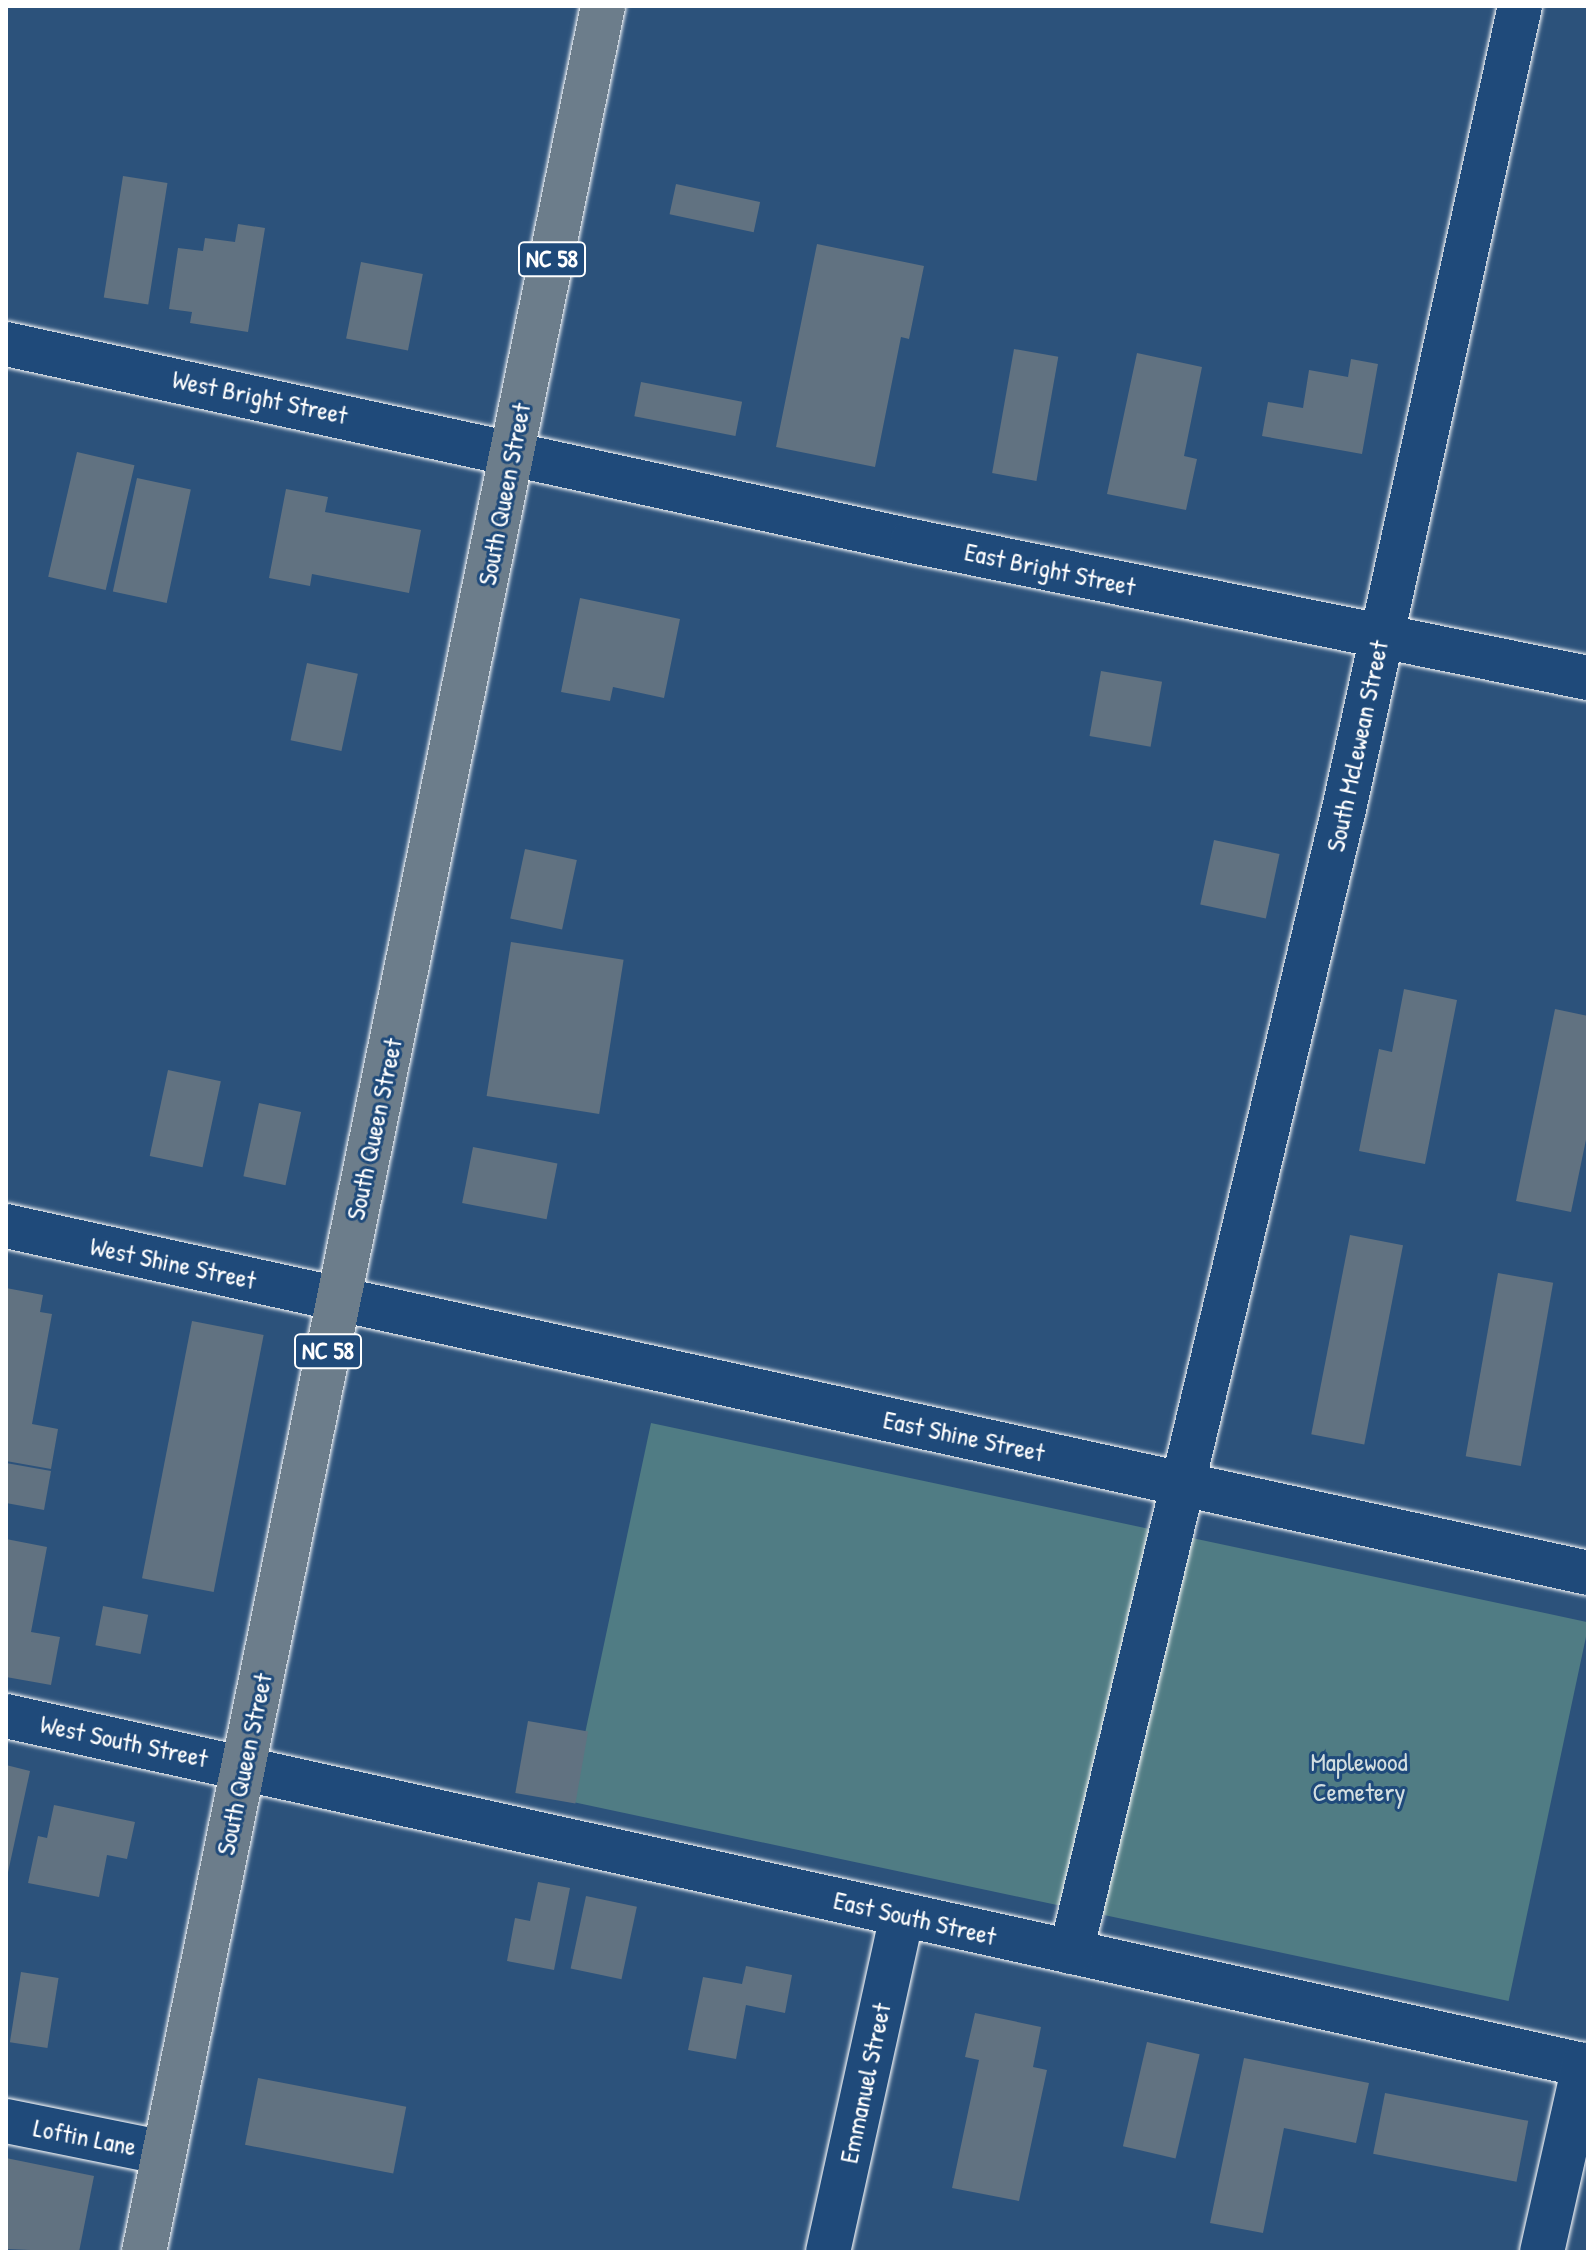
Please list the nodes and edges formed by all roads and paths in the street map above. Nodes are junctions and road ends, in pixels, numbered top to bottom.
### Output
1 (603, 6) edge
2 (1520, 6) edge
3 (6, 344) edge
4 (513, 451) junction
5 (1381, 637) junction
6 (1588, 678) edge
7 (6, 1226) edge
8 (339, 1299) junction
9 (1186, 1485) junction
10 (1588, 1573) edge
11 (6, 1716) edge
12 (243, 1767) junction
13 (902, 1915) junction
14 (1071, 1952) junction
15 (1586, 2065) edge
16 (6, 2121) edge
17 (164, 2153) junction
18 (144, 2252) edge
19 (828, 2252) edge
20 (1542, 2252) edge

1 - 4 main road, South Queen Street / NC 58
2 - 5 street, South McLewean Street
3 - 4 street, West Bright Street
4 - 5 street, East Bright Street
4 - 8 main road, South Queen Street / NC 58
5 - 6 street, East Bright Street
5 - 9 street, South McLewean Street
7 - 8 street, West Shine Street
8 - 9 street, East Shine Street
8 - 12 main road, South Queen Street / NC 58
9 - 10 street, East Shine Street
9 - 14 street, South McLewean Street
11 - 12 street, West South Street
12 - 13 street, East South Street
12 - 17 main road, South Queen Street / NC 58
13 - 14 street, East South Street
13 - 19 street, Emmanuel Street
14 - 15 street, East South Street
15 - 20 street
16 - 17 street, Loftin Lane
17 - 18 main road, South Queen Street / NC 58

